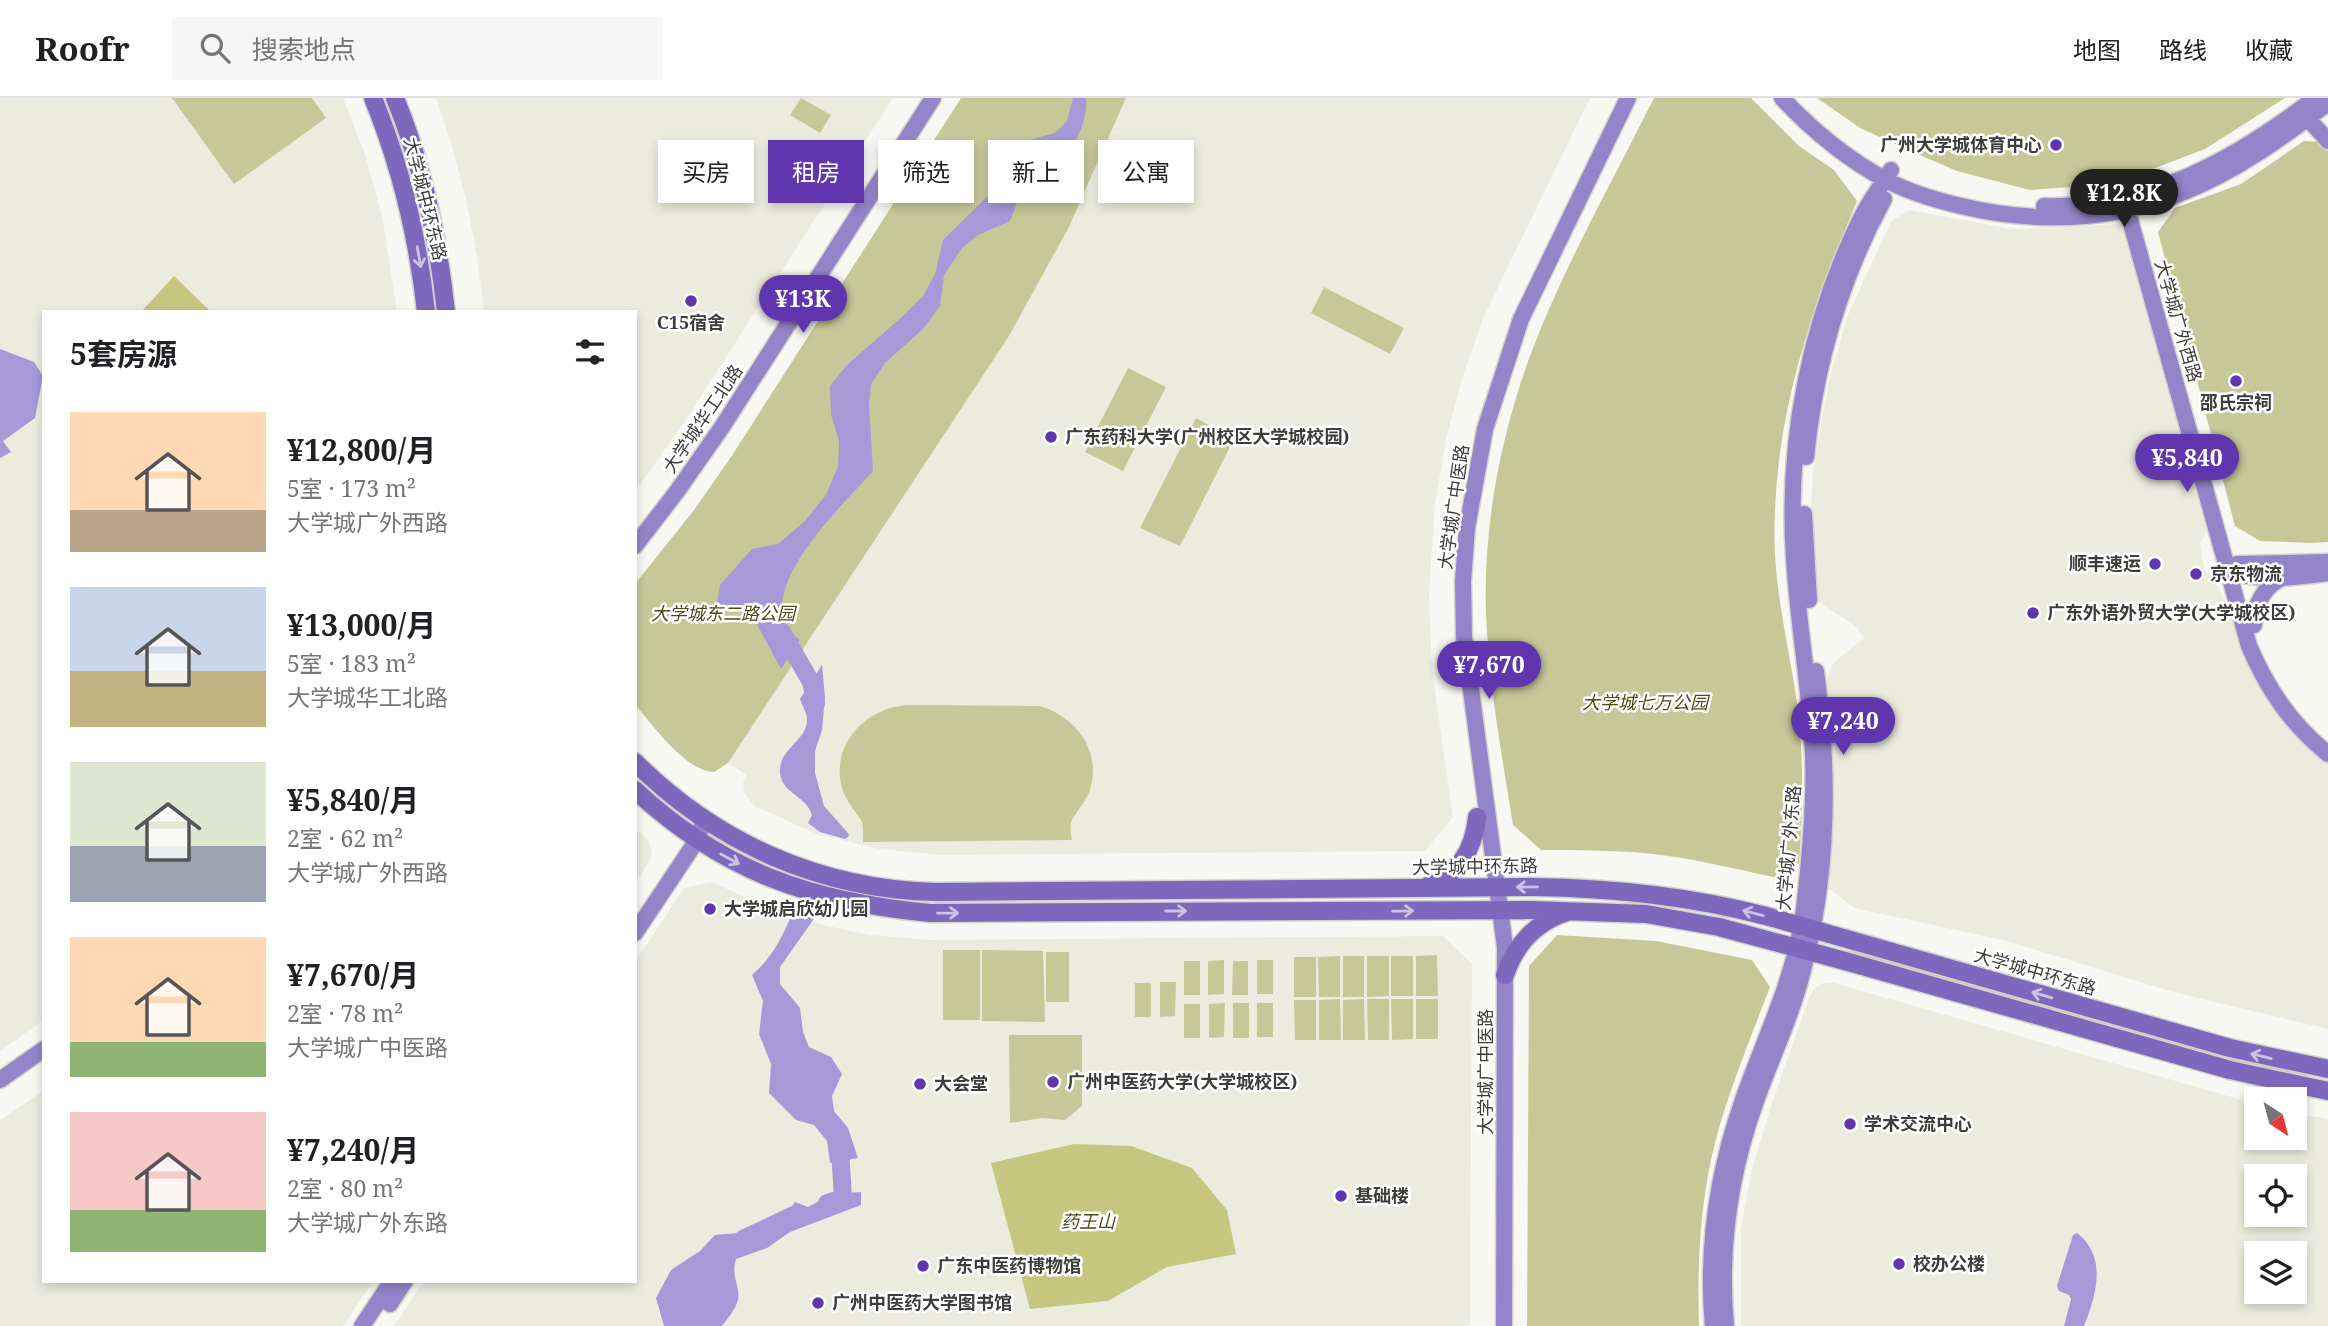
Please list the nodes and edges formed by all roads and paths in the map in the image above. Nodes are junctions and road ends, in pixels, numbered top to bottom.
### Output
1 (373, 98) edge
2 (395, 98) edge
3 (922, 98) edge
4 (933, 98) edge
5 (1617, 98) edge
6 (1628, 98) edge
7 (1782, 98) edge
8 (1797, 98) edge
9 (2315, 98) edge
10 (2328, 103) edge
11 (2304, 114) junction
12 (2328, 141) edge
13 (1892, 177) junction
14 (2131, 204) junction
15 (426, 310) edge
16 (446, 310) edge
17 (637, 528) edge
18 (637, 543) edge
19 (2328, 562) edge
20 (2235, 570) junction
21 (2328, 573) edge
22 (2286, 576) junction
23 (2254, 625) junction
24 (2328, 740) edge
25 (2328, 754) edge
26 (637, 764) edge
27 (637, 792) edge
28 (1477, 817) junction
29 (704, 820) junction
30 (692, 837) junction
31 (1493, 888) junction
32 (1417, 889) junction
33 (637, 911) edge
34 (1496, 911) junction
35 (1571, 911) junction
36 (1807, 928) junction
37 (637, 930) edge
38 (1802, 949) junction
39 (1506, 975) junction
40 (42, 1050) edge
41 (42, 1062) edge
42 (2323, 1069) edge
43 (0, 1080) edge
44 (2321, 1090) edge
45 (0, 1091) edge
46 (391, 1283) edge
47 (404, 1283) edge
48 (362, 1326) edge
49 (375, 1326) edge
50 (1493, 1326) edge
51 (1504, 1326) edge
52 (1713, 1326) edge
53 (1726, 1326) edge

1 -> 15 main road, 大学城中环东路
2 - 16 main road, 大学城中环东路
3 - 17 main road, 大学城华工北路
4 - 18 main road, 大学城华工北路
5 - 28 main road, 大学城广中医路
6 - 31 main road, 大学城广中医路
7 - 13 main road
8 - 13 main road
9 - 11 main road
10 - 11 main road
11 - 12 main road
11 - 14 main road
13 - 14 main road
13 - 36 main road, 大学城广外东路
14 - 20 main road, 大学城广外西路
19 - 20 main road
20 - 22 main road
20 - 23 main road, 大学城广外西路
20 - 25 main road, 大学城广外西路
21 - 22 main road
22 - 23 main road
23 - 24 main road, 大学城广外西路
26 - 29 main road, 大学城中环东路
27 - 30 main road
28 - 31 main road, 大学城广中医路
28 - 32 main road
29 - 30 main road
29 - 32 main road, 大学城中环东路
30 - 33 main road
30 -> 34 main road
30 - 37 main road
31 - 32 main road, 大学城中环东路
31 - 34 main road, 大学城广中医路
36 -> 31 main road, 大学城中环东路
34 - 35 main road
34 - 39 main road, 大学城广中医路
34 - 50 main road, 大学城广中医路
35 - 38 main road
35 - 39 main road
36 - 38 main road, 大学城广外东路
42 -> 36 main road, 大学城中环东路
38 - 44 main road
38 - 52 main road, 大学城广外东路
38 - 53 main road, 大学城广外东路
39 - 51 main road, 大学城广中医路
40 - 43 main road
41 - 45 main road
42 - 44 main road
46 - 48 main road
47 - 49 main road

